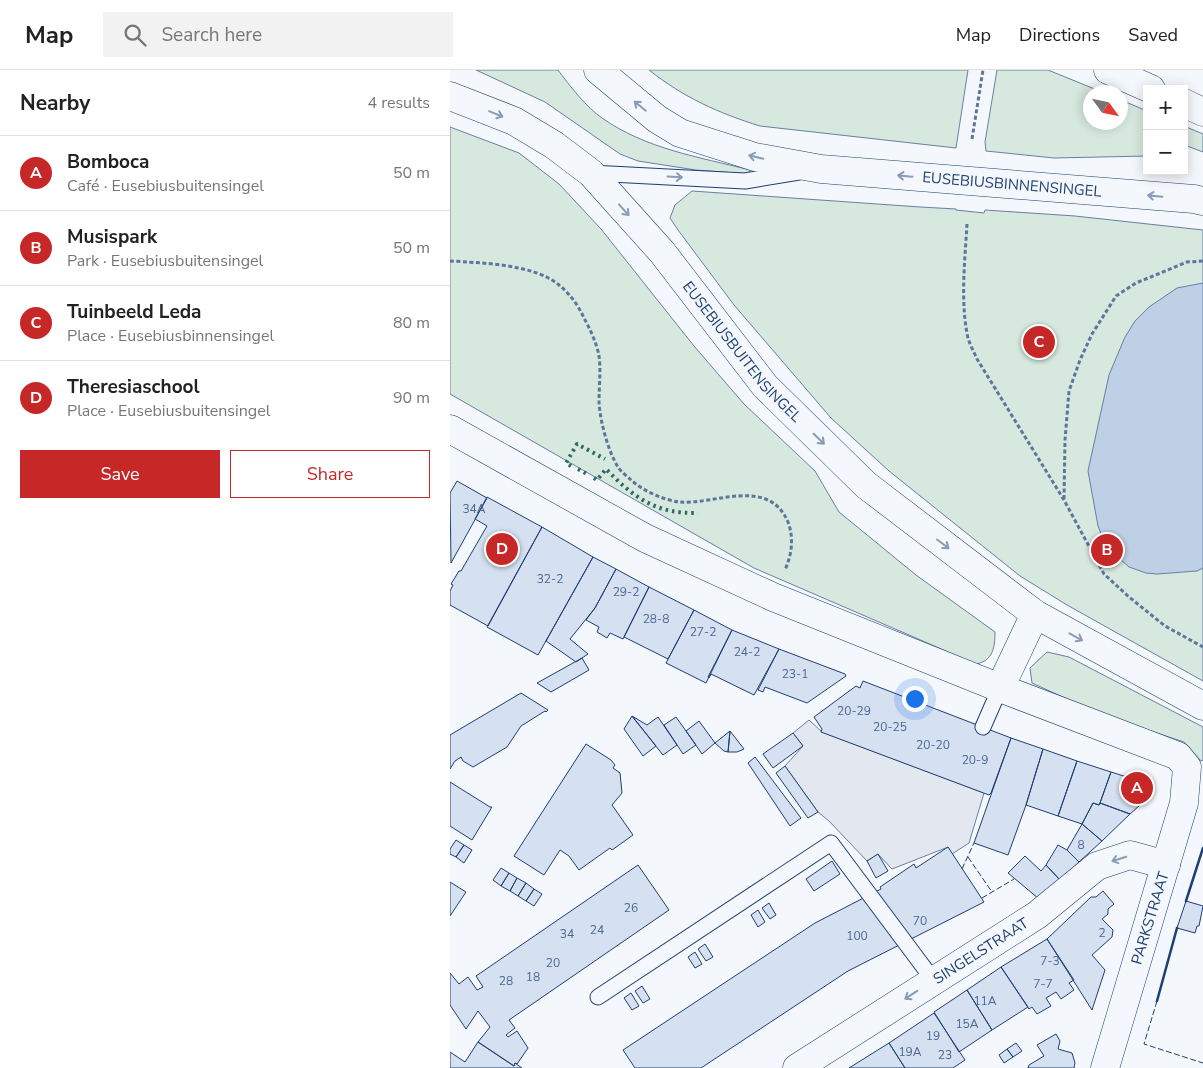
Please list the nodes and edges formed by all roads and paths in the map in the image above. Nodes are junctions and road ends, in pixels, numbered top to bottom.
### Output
1 (598, 70) edge
2 (983, 70) edge
3 (1108, 70) edge
4 (1143, 85) edge
5 (450, 96) edge
6 (1188, 106) edge
7 (1203, 112) edge
8 (972, 139) dead end
9 (821, 169) junction
10 (591, 173) junction
11 (1203, 201) edge
12 (967, 224) dead end
13 (450, 261) edge
14 (1203, 261) edge
15 (450, 429) edge
16 (1064, 500) junction
17 (773, 597) junction
18 (1035, 614) junction
19 (1203, 647) edge
20 (1000, 688) junction
21 (1203, 706) edge
22 (982, 727) dead end
23 (1166, 865) junction
24 (934, 981) junction
25 (598, 997) dead end
26 (797, 1068) edge
27 (1105, 1068) edge

9 -> 1 street, EUSEBIUSBINNENSINGEL
2 - 8 path
3 - 4 street
5 -> 10 street, EUSEBIUSBUITENSINGEL
6 - 7 street
10 -> 9 lane, EUSEBIUSBINNENSINGEL
11 -> 9 street, EUSEBIUSBINNENSINGEL
10 -> 18 street, EUSEBIUSBUITENSINGEL
12 - 16 path
13 - 17 path
14 - 16 path
15 - 17 street
16 - 19 path
17 - 20 street
18 - 20 street
18 -> 21 street, EUSEBIUSBUITENSINGEL
20 - 22 lane
20 - 23 street, PARKSTRAAT
23 -> 24 street, SINGELSTRAAT
23 - 27 street, PARKSTRAAT
24 - 25 lane
24 -> 26 street, SINGELSTRAAT

